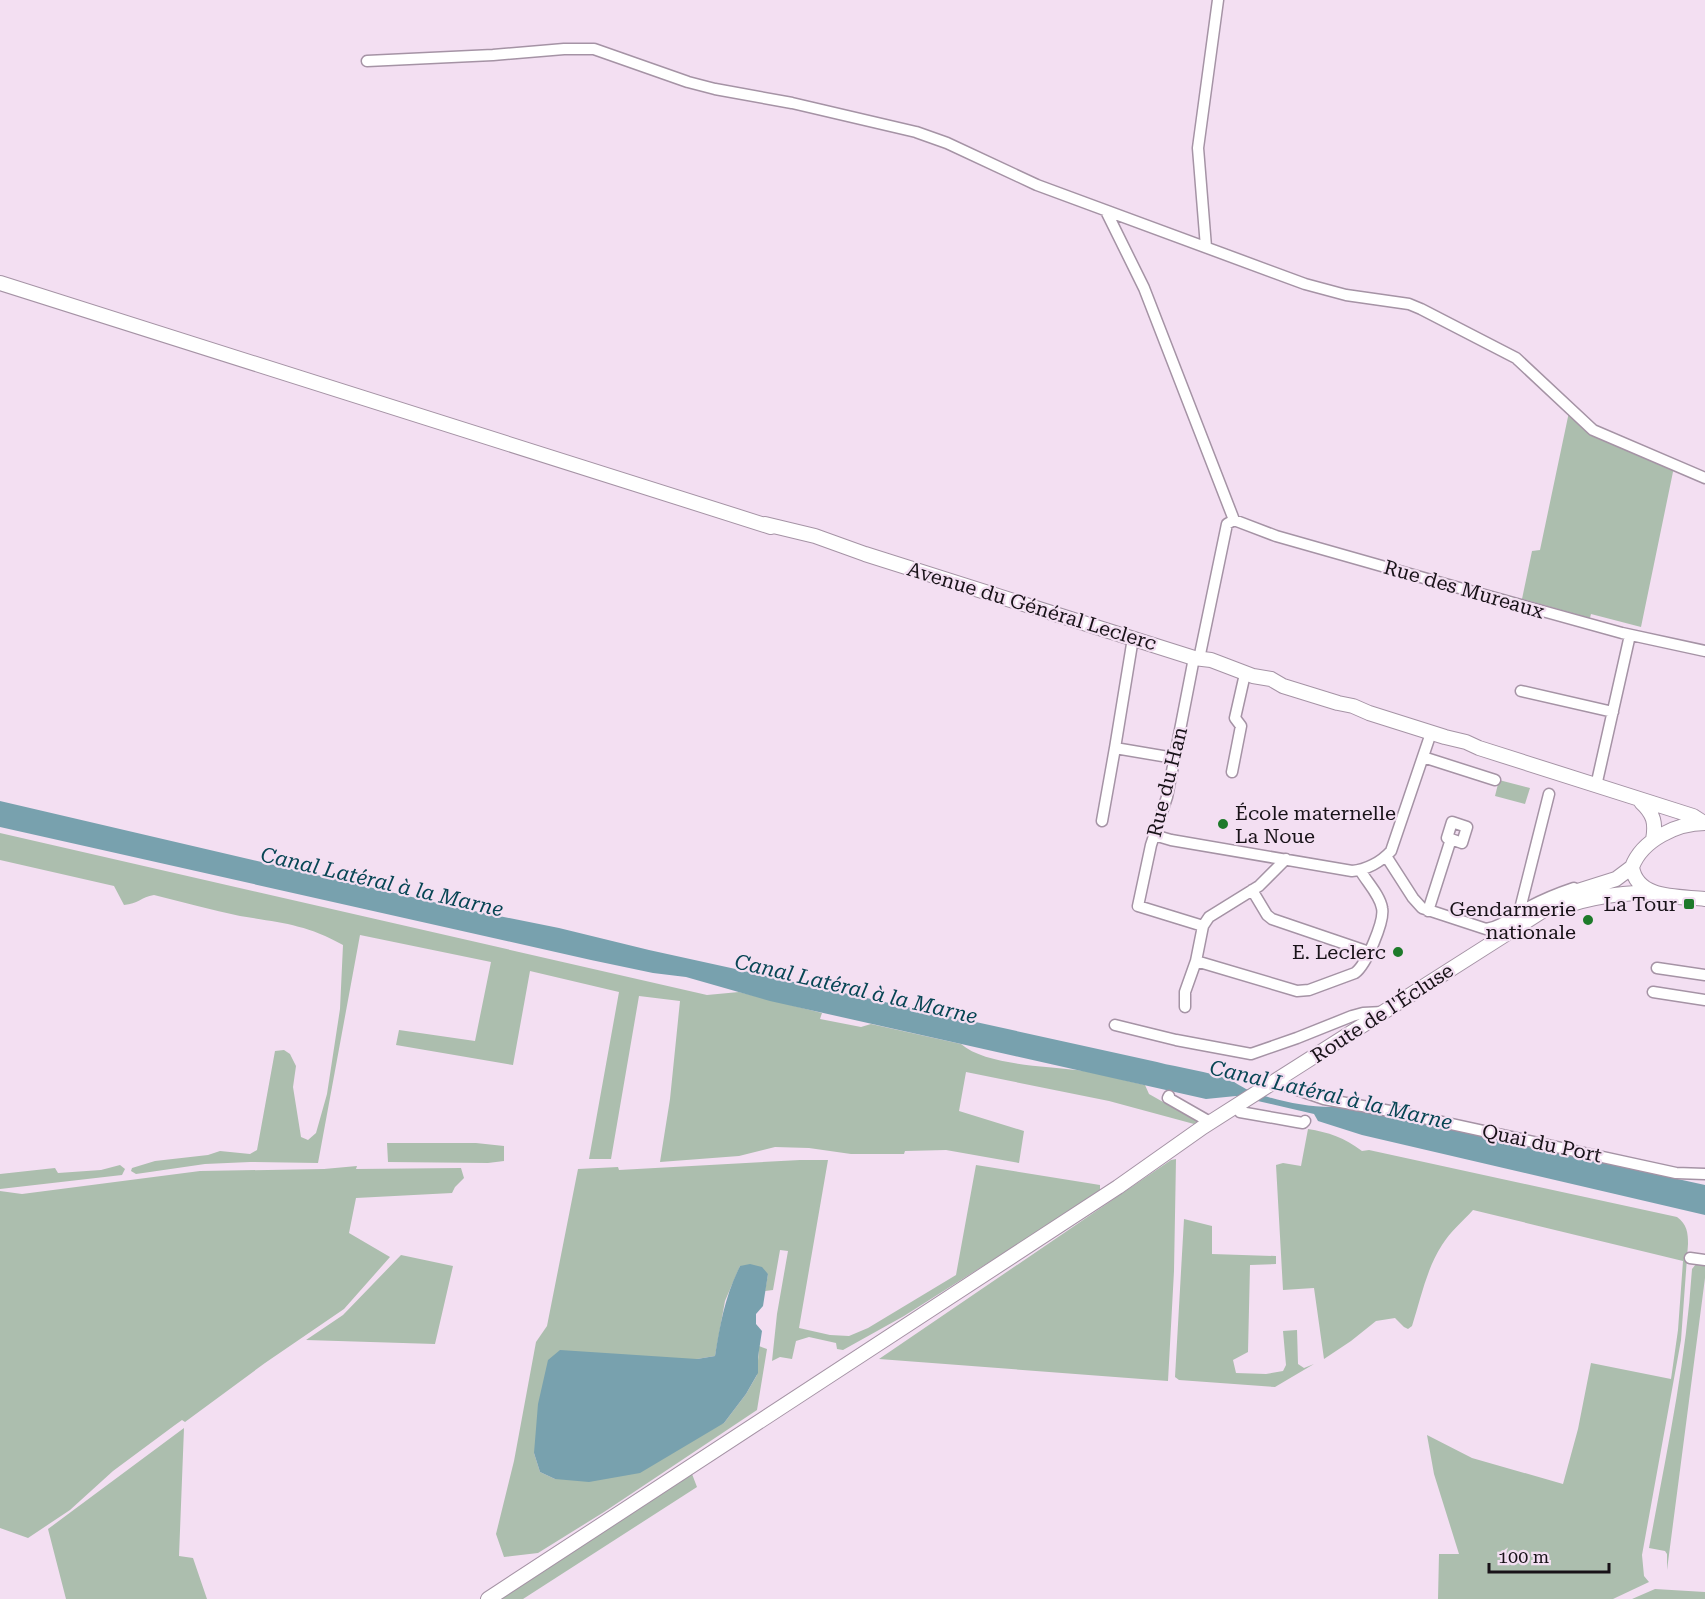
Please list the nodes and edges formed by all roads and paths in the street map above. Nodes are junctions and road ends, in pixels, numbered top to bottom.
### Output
1 (1218, 0) edge
2 (367, 61) dead end
3 (1106, 212) junction
4 (1206, 247) junction
5 (0, 283) edge
6 (1705, 478) edge
7 (1230, 522) junction
8 (1630, 635) junction
9 (1133, 638) junction
10 (1705, 651) edge
11 (1197, 658) junction
12 (1244, 673) junction
13 (1521, 691) dead end
14 (1613, 712) junction
15 (1431, 733) junction
16 (1115, 748) junction
17 (1423, 757) junction
18 (1174, 758) junction
19 (1232, 772) dead end
20 (1495, 780) dead end
21 (1596, 786) junction
22 (1549, 794) dead end
23 (1640, 801) junction
24 (1102, 821) dead end
25 (1704, 823) edge
26 (1154, 835) junction
27 (1451, 839) dead end
28 (1653, 840) junction
29 (1386, 856) junction
30 (1286, 859) junction
31 (1632, 867) junction
32 (1360, 870) junction
33 (1616, 879) junction
34 (1252, 890) junction
35 (1650, 892) junction
36 (1616, 894) junction
37 (1705, 900) edge
38 (1428, 911) junction
39 (1524, 916) junction
40 (1203, 926) junction
41 (1369, 952) junction
42 (1196, 961) junction
43 (1657, 968) dead end
44 (1705, 975) edge
45 (1653, 992) dead end
46 (1705, 1000) edge
47 (1185, 1007) dead end
48 (1384, 1012) junction
49 (1115, 1025) dead end
50 (1275, 1082) junction
51 (1169, 1096) dead end
52 (1235, 1106) junction
53 (1305, 1121) dead end
54 (1210, 1122) junction
55 (1705, 1174) edge
56 (1690, 1258) dead end
57 (1705, 1260) edge
58 (488, 1599) edge

1 - 4 street
2 - 3 street
3 - 4 street
3 - 7 street
4 - 6 street
5 - 9 main road, Avenue du Général Leclerc
7 - 8 street, Rue des Mureaux
7 - 11 street, Rue du Han
8 - 10 street, Rue des Mureaux
8 - 14 street
9 - 11 main road, Avenue du Général Leclerc
9 - 16 street
11 - 12 main road, Avenue du Général Leclerc
11 - 18 street, Rue du Han
12 - 15 main road, Avenue du Général Leclerc
12 - 19 street
13 - 14 street
14 - 21 street
15 - 17 street
15 - 21 main road, Avenue du Général Leclerc
16 - 18 street
16 - 24 street
17 - 20 street
17 - 29 street
18 - 26 street, Rue du Han
21 - 23 main road, Avenue du Général Leclerc
22 - 39 street
23 - 25 main road, Avenue du Général Leclerc
23 - 28 main road
25 - 28 main road
26 - 30 street
26 - 40 street, Rue du Han
27 - 38 street
28 - 31 main road, Route de l'Écluse
29 - 32 street
29 - 38 street
30 - 32 street
30 - 34 street
31 - 33 main road, Route de l'Écluse
31 - 35 main road
32 - 41 street
33 - 36 main road
33 - 39 main road, Route de l'Écluse
34 - 40 street
34 - 41 street
35 - 36 main road, Route de l'Écluse
35 - 37 main road, Route de l'Écluse
36 - 39 main road, Route de l'Écluse
38 - 39 street
39 - 48 main road, Route de l'Écluse
40 - 42 street
41 - 42 street
42 - 47 street
43 - 44 street
45 - 46 street
48 - 49 street
48 - 50 main road, Route de l'Écluse
50 - 52 main road, Route de l'Écluse
50 - 55 street, Quai du Port
51 - 54 street
52 - 53 street
52 - 54 main road, Route de l'Écluse
54 - 58 main road, Route de l'Écluse
56 - 57 street

